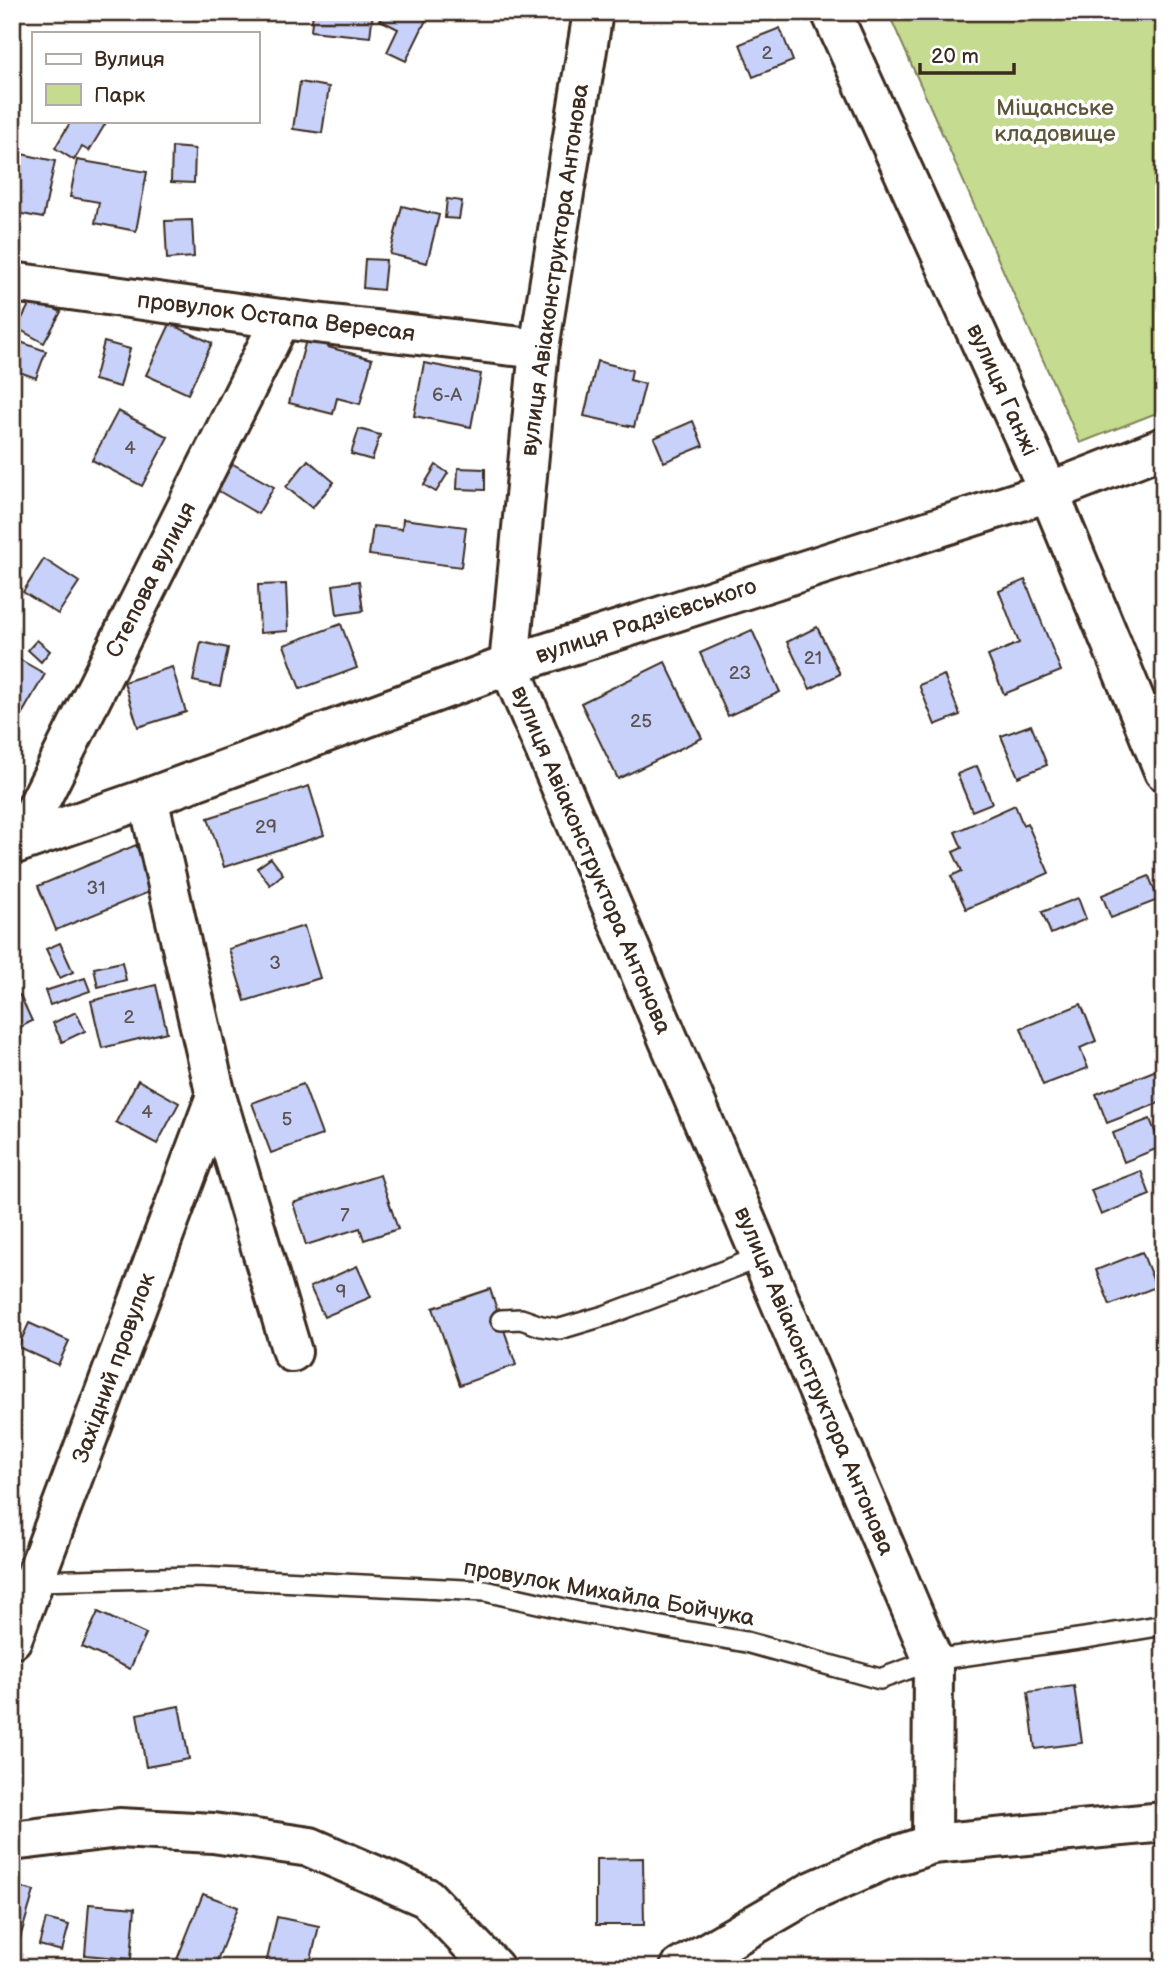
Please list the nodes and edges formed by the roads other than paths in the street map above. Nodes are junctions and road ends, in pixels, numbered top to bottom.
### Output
1 (593, 12) edge
2 (831, 12) edge
3 (12, 282) edge
4 (281, 319) junction
5 (539, 349) junction
6 (1164, 447) edge
7 (1049, 492) junction
8 (509, 665) junction
9 (1164, 771) edge
10 (149, 799) junction
11 (16, 843) edge
12 (216, 1096) junction
13 (761, 1257) junction
14 (501, 1320) dead end
15 (292, 1352) dead end
16 (35, 1581) junction
17 (1164, 1625) edge
18 (12, 1639) edge
19 (933, 1660) junction
20 (1164, 1822) edge
21 (12, 1841) edge
22 (932, 1844) junction
23 (494, 1968) edge
24 (680, 1968) edge

1 - 5 street, вулиця Авіаконструктора Антонова
2 - 7 street, вулиця Ганжі
3 - 4 street, провулок Остапа Вересая
4 - 5 street, провулок Остапа Вересая
4 - 11 street, Степова вулиця
5 - 8 street, вулиця Авіаконструктора Антонова
6 - 7 street, вулиця Радзієвського
7 - 8 street, вулиця Радзієвського
7 - 9 street, вулиця Ганжі
8 - 10 street, вулиця Радзієвського
8 - 13 street, вулиця Авіаконструктора Антонова
10 - 11 street, вулиця Радзієвського
10 - 12 street
12 - 15 street
12 - 16 street, Західний провулок
13 - 14 lane
13 - 19 street, вулиця Авіаконструктора Антонова
16 - 18 street, Західний провулок
16 - 19 lane, провулок Михайла Бойчука
17 - 19 lane, провулок Михайла Бойчука
19 - 22 street
20 - 22 street
21 - 23 street
22 - 24 street

